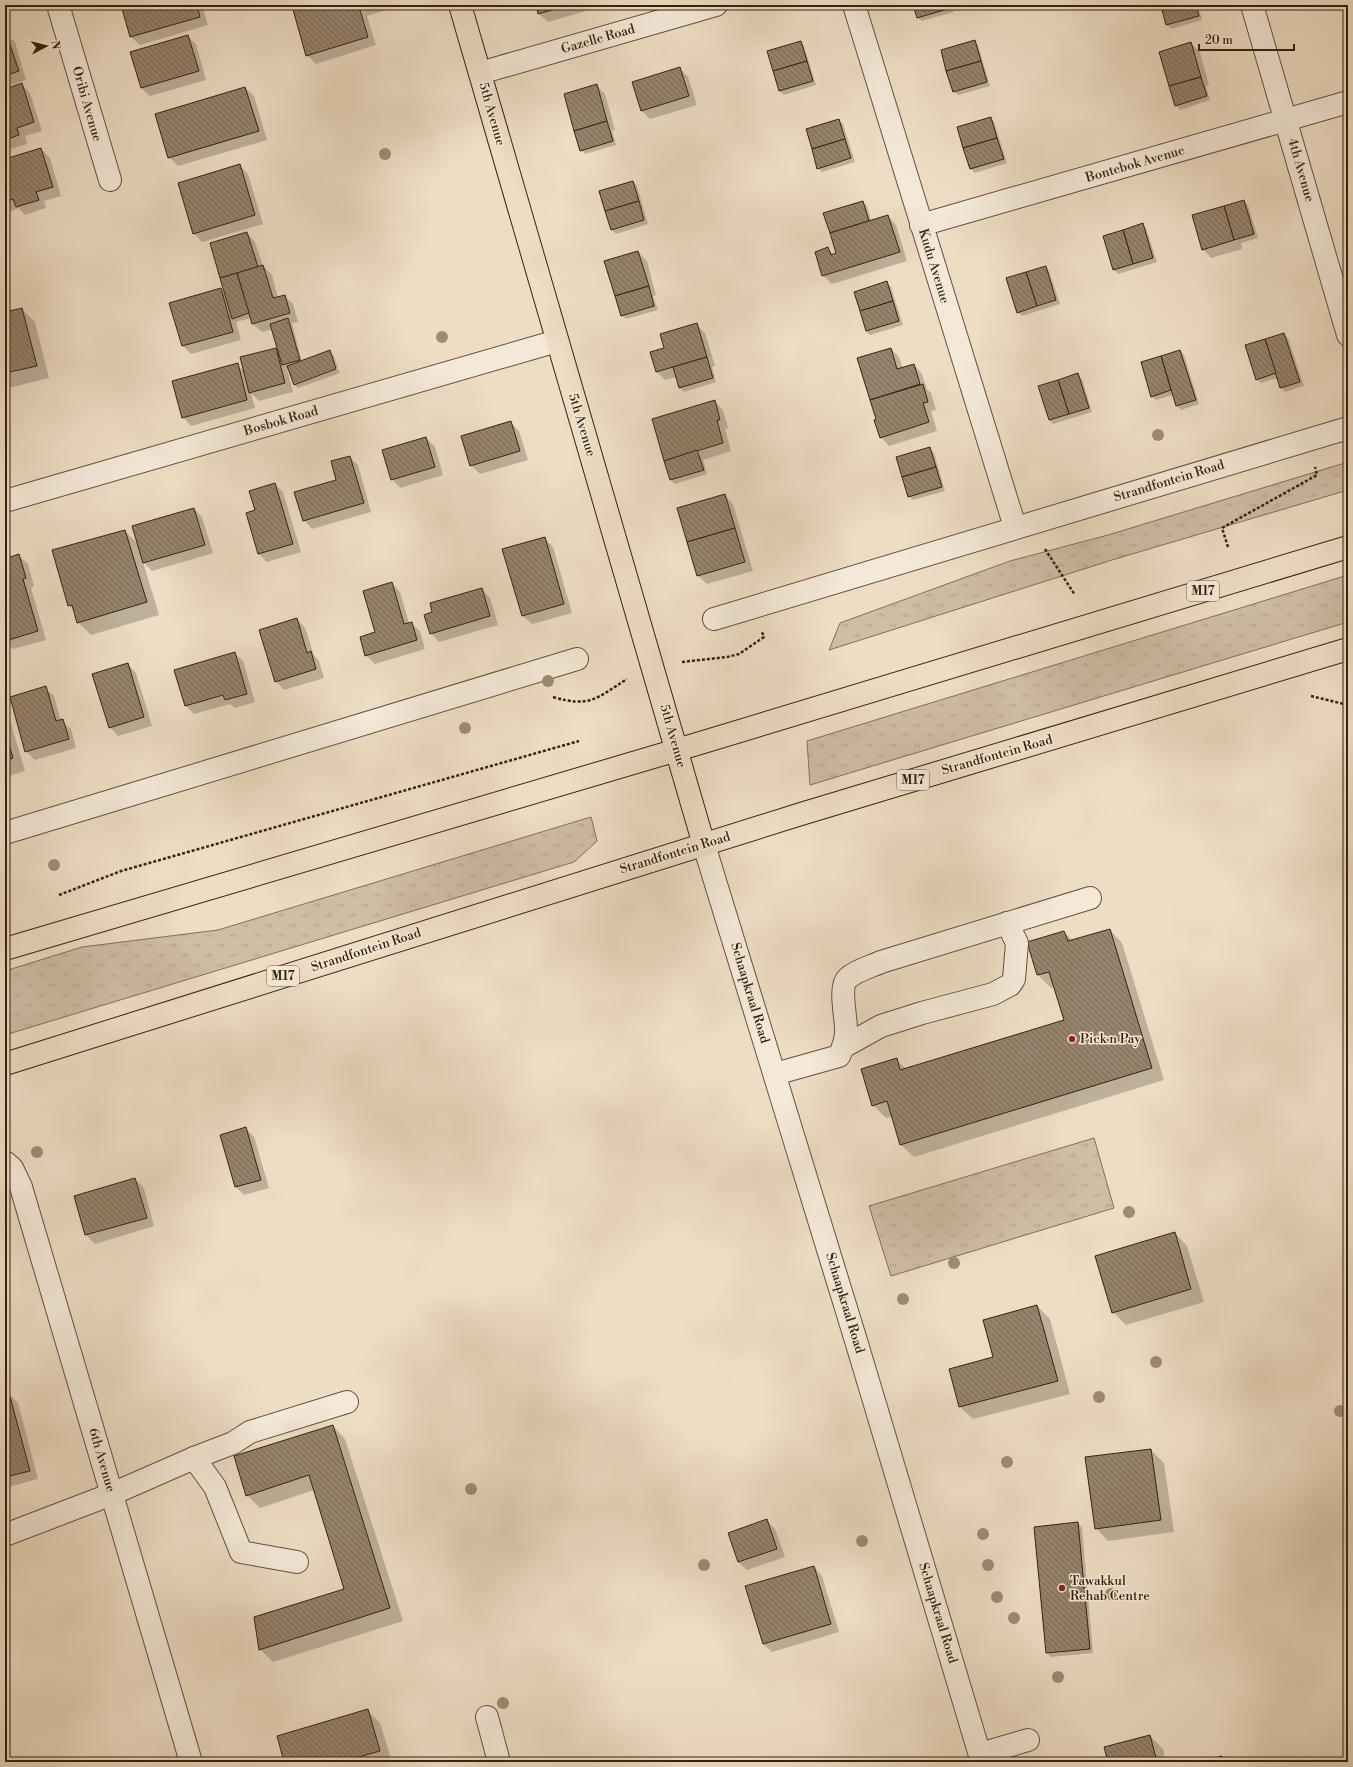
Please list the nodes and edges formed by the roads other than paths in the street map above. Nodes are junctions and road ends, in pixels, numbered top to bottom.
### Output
1 (58, 5) edge
2 (460, 5) edge
3 (716, 5) edge
4 (854, 5) edge
5 (1252, 5) edge
6 (480, 73) junction
7 (1348, 102) edge
8 (1287, 120) junction
9 (110, 180) dead end
10 (921, 225) junction
11 (1348, 335) edge
12 (557, 341) junction
13 (1348, 428) edge
14 (5, 501) edge
15 (1015, 527) junction
16 (1348, 547) edge
17 (714, 619) dead end
18 (1348, 649) edge
19 (576, 659) dead end
20 (677, 750) junction
21 (5, 833) edge
22 (704, 845) junction
23 (1090, 898) dead end
24 (1008, 923) junction
25 (5, 949) edge
26 (845, 1046) junction
27 (5, 1064) edge
28 (775, 1074) junction
29 (5, 1162) edge
30 (13, 1189) edge
31 (347, 1402) dead end
32 (194, 1458) junction
33 (112, 1494) junction
34 (5, 1535) edge
35 (297, 1562) dead end
36 (488, 1717) dead end
37 (1028, 1740) dead end
38 (981, 1758) edge
39 (191, 1762) edge
40 (498, 1762) edge

1 - 9 street, Oribi Avenue
2 - 6 main road, 5th Avenue
3 - 6 street, Gazelle Road
4 - 10 street, Kudu Avenue
5 - 8 street, 4th Avenue
6 - 12 main road, 5th Avenue
7 - 8 street, Bontebok Avenue
8 - 10 street, Bontebok Avenue
8 - 11 street, 4th Avenue
10 - 15 street, Kudu Avenue
12 - 14 street, Bosbok Road
12 - 20 main road, 5th Avenue
13 - 15 street, Strandfontein Road
15 - 17 street, Strandfontein Road
16 - 20 main road, M17
18 - 22 main road, Strandfontein Road / M17
19 - 21 street
20 - 22 main road, 5th Avenue
20 - 25 main road, M17
22 - 27 main road, Strandfontein Road / M17
22 - 28 street, Schaapkraal Road
23 - 24 street
24 - 26 street
24 - 26 street
26 - 28 street
28 - 38 street, Schaapkraal Road
29 - 30 street, 6th Avenue
30 - 33 street, 6th Avenue
31 - 32 street
32 - 33 street
32 - 35 street
33 - 34 street
33 - 39 street, 6th Avenue
36 - 40 street
37 - 38 street

